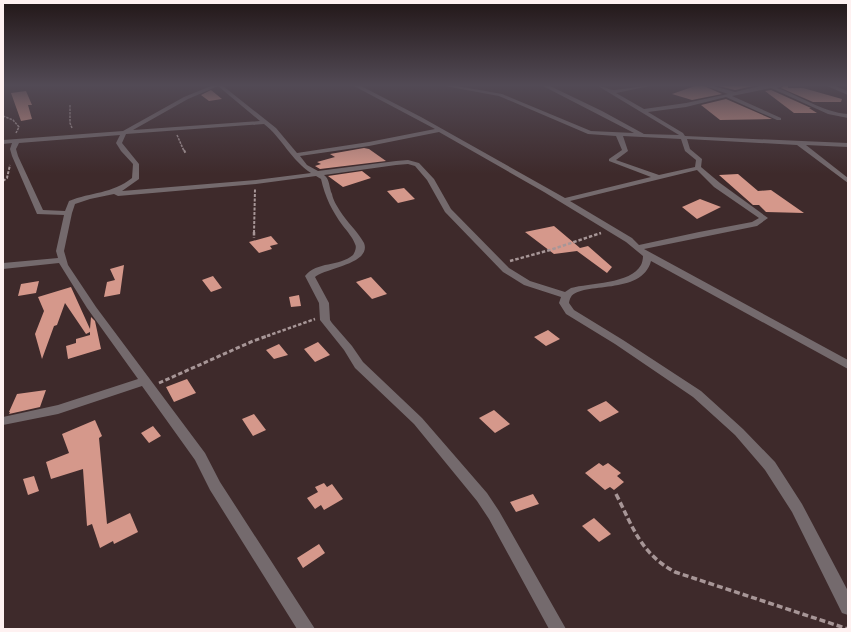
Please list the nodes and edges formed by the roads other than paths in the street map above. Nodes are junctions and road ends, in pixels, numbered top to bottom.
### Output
1 (155, 115) edge
2 (258, 115) edge
3 (413, 115) edge
4 (549, 115) edge
5 (607, 115) edge
6 (651, 115) edge
7 (773, 115) edge
8 (779, 118) dead end
9 (266, 122) junction
10 (440, 130) junction
11 (124, 133) junction
12 (619, 135) junction
13 (645, 136) junction
14 (684, 138) junction
15 (16, 141) junction
16 (3, 142) edge
17 (798, 142) junction
18 (848, 145) edge
19 (295, 155) junction
20 (698, 168) junction
21 (320, 175) junction
22 (660, 178) junction
23 (848, 181) edge
24 (108, 194) junction
25 (564, 200) junction
26 (68, 213) junction
27 (637, 248) junction
28 (648, 255) junction
29 (62, 260) junction
30 (3, 266) edge
31 (566, 296) junction
32 (848, 365) edge
33 (147, 384) junction
34 (3, 421) edge
35 (848, 607) edge
36 (307, 629) edge
37 (558, 629) edge

1 - 11 street
2 - 9 street
3 - 10 street
4 - 12 street
5 - 13 street
6 - 14 street
7 - 8 street
9 - 11 street
9 - 19 street
10 - 19 street
10 - 25 street
11 - 15 street
11 - 24 street
12 - 13 street
12 - 22 street
13 - 14 street
14 - 17 street
14 - 20 street
15 - 16 street
15 - 26 street
17 - 18 street
17 - 23 street
19 - 21 street
20 - 22 street
20 - 27 street
21 - 24 street
21 - 31 street
21 - 37 street
22 - 25 street
24 - 26 street
25 - 27 street
26 - 29 street
27 - 28 street
28 - 31 street
28 - 32 street
29 - 30 street
29 - 33 street
31 - 35 street
33 - 34 street
33 - 36 street

